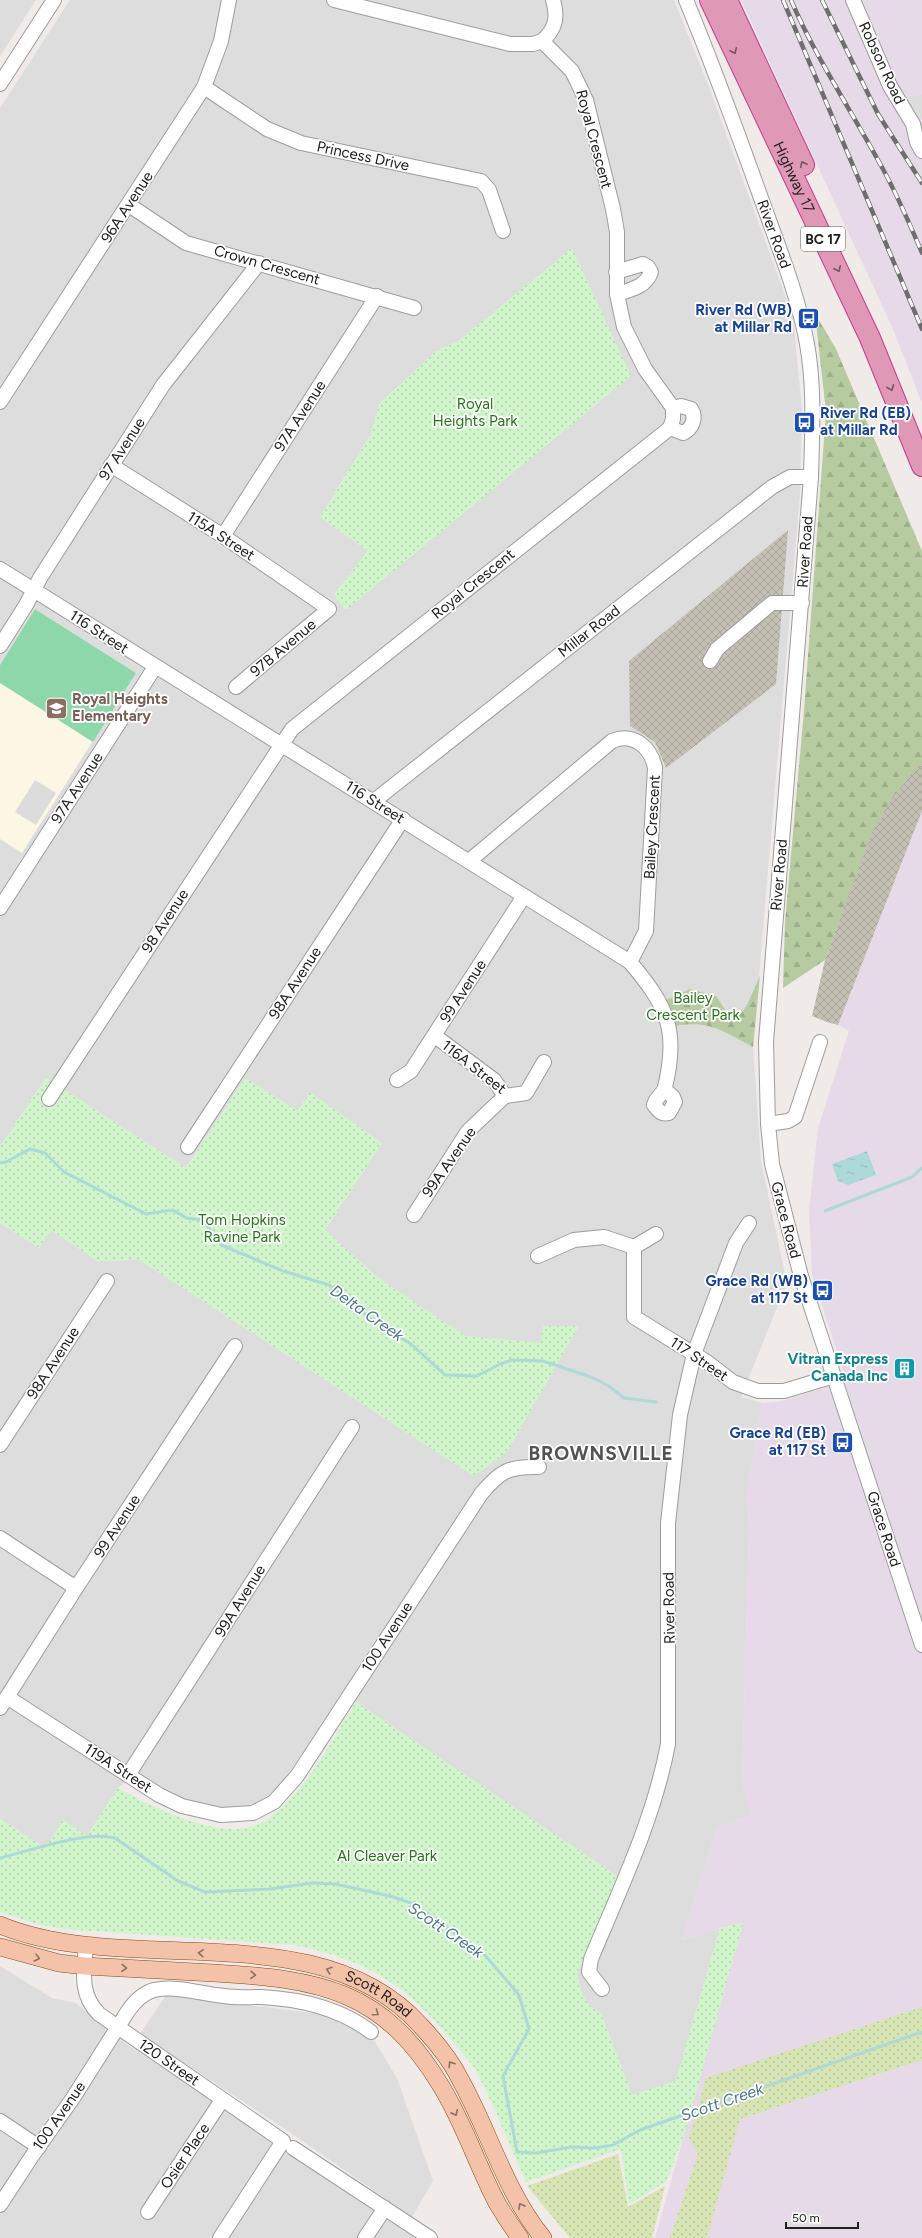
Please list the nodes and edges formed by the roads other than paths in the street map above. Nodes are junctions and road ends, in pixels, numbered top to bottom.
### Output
1 (54, 0) edge
2 (229, 0) edge
3 (334, 0) edge
4 (553, 0) edge
5 (686, 0) edge
6 (710, 0) edge
7 (727, 0) edge
8 (853, 0) edge
9 (375, 4) edge
10 (542, 41) junction
11 (0, 84) edge
12 (204, 87) junction
13 (918, 126) edge
14 (922, 151) edge
15 (128, 205) junction
16 (503, 231) dead end
17 (259, 263) junction
18 (616, 272) junction
19 (618, 294) junction
20 (377, 296) junction
21 (414, 308) dead end
22 (0, 402) edge
23 (673, 408) junction
24 (670, 428) junction
25 (922, 430) edge
26 (111, 465) junction
27 (922, 466) edge
28 (811, 477) junction
29 (223, 536) junction
30 (0, 569) edge
31 (34, 590) junction
32 (802, 603) junction
33 (329, 609) joint
34 (0, 646) edge
35 (710, 661) dead end
36 (155, 667) junction
37 (236, 687) dead end
38 (281, 744) junction
39 (374, 801) junction
40 (403, 819) junction
41 (469, 861) junction
42 (524, 896) junction
43 (0, 908) edge
44 (630, 962) junction
45 (434, 1036) junction
46 (820, 1042) dead end
47 (544, 1062) dead end
48 (397, 1080) dead end
49 (665, 1090) dead end
50 (505, 1096) junction
51 (49, 1098) dead end
52 (768, 1124) junction
53 (188, 1147) dead end
54 (414, 1216) dead end
55 (749, 1223) dead end
56 (656, 1234) dead end
57 (634, 1248) junction
58 (538, 1256) dead end
59 (107, 1281) dead end
60 (235, 1346) dead end
61 (694, 1354) junction
62 (834, 1376) junction
63 (352, 1427) dead end
64 (0, 1445) edge
65 (539, 1467) dead end
66 (0, 1538) edge
67 (76, 1588) junction
68 (922, 1645) edge
69 (4, 1702) edge
70 (128, 1775) junction
71 (238, 1816) joint
72 (0, 1925) edge
73 (0, 1946) edge
74 (86, 1946) junction
75 (85, 1966) junction
76 (602, 1989) dead end
77 (118, 2027) junction
78 (370, 2032) dead end
79 (222, 2100) junction
80 (0, 2121) edge
81 (288, 2144) junction
82 (38, 2146) junction
83 (0, 2205) edge
84 (385, 2208) junction
85 (148, 2212) dead end
86 (220, 2238) edge
87 (365, 2238) edge
88 (430, 2238) edge
89 (520, 2238) edge
90 (543, 2238) edge

1 - 11 street
2 - 12 street, 96A Avenue
3 - 9 street
4 - 10 street
5 - 28 street, River Road
6 -> 27 highway, Highway 17 / BC 17
25 -> 7 highway, Highway 17 / BC 17
8 - 13 street, Robson Road
9 - 10 street
10 - 18 street, Royal Crescent
12 - 15 street, 96A Avenue
12 - 16 street, Princess Drive
13 - 14 street, Robson Road
15 - 17 street, Crown Crescent
15 - 22 street, 96A Avenue
17 - 20 street, Crown Crescent
17 - 26 street, 97 Avenue
18 - 19 street, Royal Crescent
18 - 19 street
19 - 23 street, Royal Crescent
20 - 21 street, Crown Crescent
20 - 29 street, 97A Avenue
23 - 24 street
23 - 24 street
24 - 38 street, Royal Crescent
26 - 29 street, 115A Street
26 - 31 street, 97 Avenue
28 - 32 street, River Road
28 - 39 street, Millar Road
29 - 33 street, 115A Street
30 - 31 street, 116 Street
31 - 34 street, 97 Avenue
31 - 36 street, 116 Street
32 - 35 street
32 - 52 street, River Road
33 - 37 street, 97B Avenue
36 - 38 street, 116 Street
36 - 43 street, 97A Avenue
38 - 39 street, 116 Street
38 - 51 street, 98 Avenue
39 - 40 street, 116 Street
40 - 41 street, 116 Street
40 - 53 street, 98A Avenue
41 - 42 street, 116 Street
41 - 44 street, Bailey Crescent
42 - 44 street, 116 Street
42 - 45 street, 99 Avenue
44 - 49 street, 116 Street
45 - 48 street, 99 Avenue
45 - 50 street, 116A Street
46 - 52 street
47 - 50 street, 116A Street
50 - 54 street, 99A Avenue
52 - 62 street, Grace Road
55 - 61 street, River Road
56 - 57 street
57 - 58 street
57 - 61 street, 117 Street
59 - 64 street, 98A Avenue
60 - 67 street, 99 Avenue
61 - 62 street, 117 Street
61 - 76 street, River Road
62 - 68 street, Grace Road
63 - 70 street, 99A Avenue
65 - 71 street, 100 Avenue
66 - 67 street
67 - 69 street, 99 Avenue
69 - 70 street, 119A Street
70 - 71 street, 119A Street
72 - 74 main road
73 -> 75 main road
74 - 75 street, 120 Street
90 -> 74 main road, Scott Road
75 - 77 street, 120 Street
75 -> 89 main road, Scott Road
77 - 78 street
77 - 79 street, 120 Street
77 - 82 street, 100 Avenue
79 - 81 street, 120 Street
79 - 85 street, Osier Place
80 - 82 street
81 - 84 street, 120 Street
81 - 86 street
82 - 83 street, 100 Avenue
84 - 87 street
84 - 88 street, 120 Street

